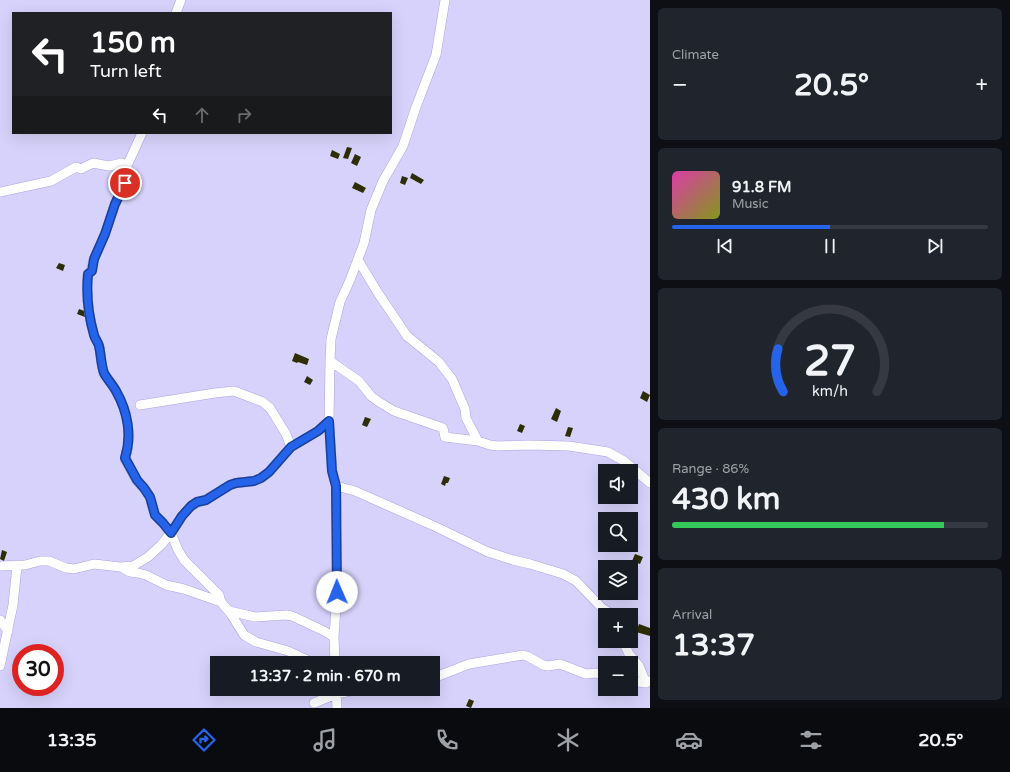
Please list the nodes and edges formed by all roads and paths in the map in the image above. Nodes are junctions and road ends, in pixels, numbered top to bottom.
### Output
1 (181, 0) edge
2 (445, 0) edge
3 (176, 12) edge
4 (142, 134) edge
5 (126, 168) junction
6 (0, 192) edge
7 (358, 260) junction
8 (330, 361) junction
9 (140, 405) dead end
10 (329, 421) junction
11 (478, 441) junction
12 (291, 447) junction
13 (650, 483) edge
14 (336, 486) junction
15 (171, 533) junction
16 (0, 566) edge
17 (17, 566) junction
18 (120, 567) junction
19 (221, 602) junction
20 (602, 608) edge
21 (229, 611) junction
22 (0, 620) edge
23 (8, 631) junction
24 (334, 637) junction
25 (626, 648) edge
26 (299, 656) edge
27 (335, 656) edge
28 (0, 666) edge
29 (598, 674) edge
30 (440, 675) edge
31 (648, 681) edge
32 (326, 696) edge
33 (336, 696) edge
34 (314, 702) dead end
35 (337, 708) edge

1 - 3 street
2 - 7 street
4 - 5 street
5 - 6 street
5 - 15 street
7 - 8 street
7 - 11 street
8 - 10 street
8 - 11 street
9 - 12 street
10 - 12 street
10 - 14 street
11 - 13 street
12 - 15 street
14 - 20 street
14 - 24 street
15 - 18 street
15 - 19 street
16 - 17 street
17 - 18 street
17 - 23 street
18 - 19 street
19 - 21 street
21 - 24 street
21 - 26 street
22 - 23 street
23 - 28 street
24 - 27 street
25 - 31 street
29 - 30 street
32 - 34 street
33 - 35 street

